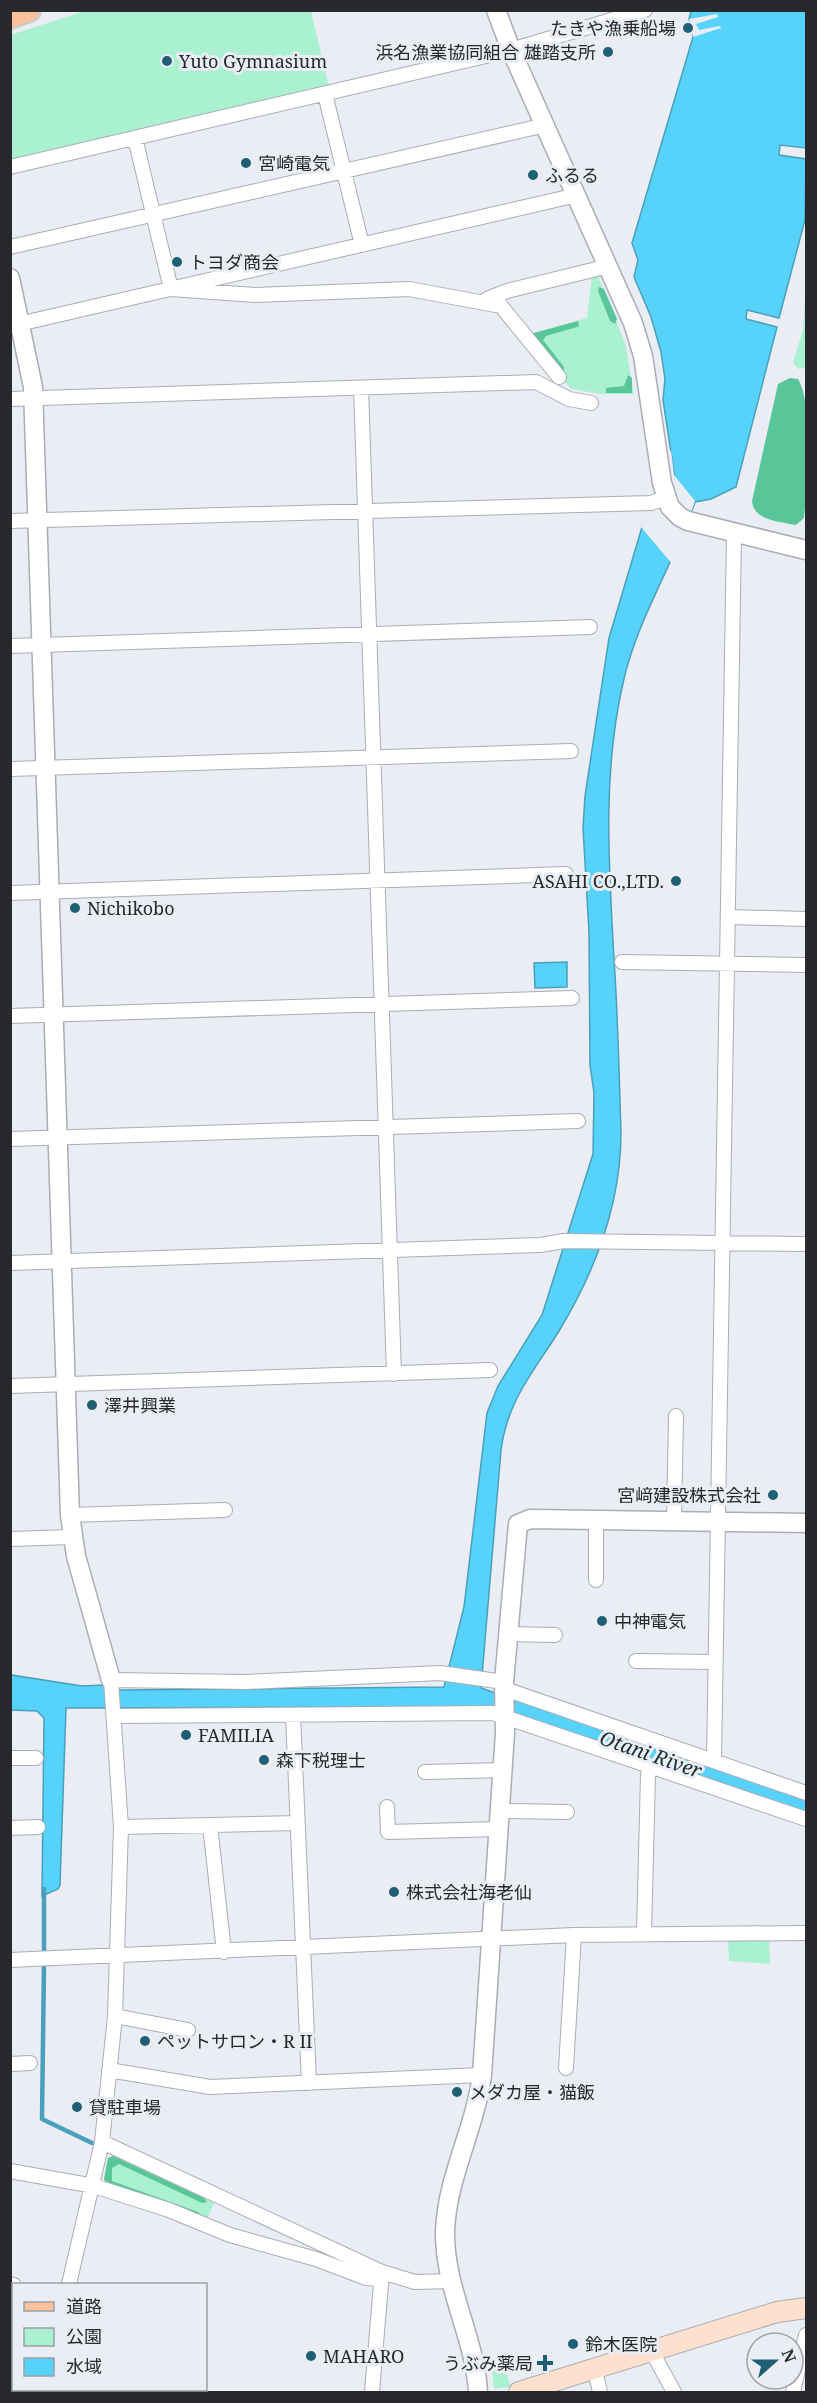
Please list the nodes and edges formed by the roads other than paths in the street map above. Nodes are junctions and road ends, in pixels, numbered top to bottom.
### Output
1 (29, 10) edge
2 (496, 10) edge
3 (645, 10) edge
4 (10, 16) edge
5 (511, 50) junction
6 (325, 94) junction
7 (546, 125) junction
8 (135, 138) junction
9 (10, 168) edge
10 (344, 171) junction
11 (578, 195) junction
12 (153, 214) junction
13 (362, 245) junction
14 (10, 247) edge
15 (609, 266) junction
16 (10, 278) edge
17 (171, 289) junction
18 (486, 303) junction
19 (16, 325) edge
20 (559, 377) dead end
21 (361, 388) junction
22 (33, 398) junction
23 (10, 399) edge
24 (591, 403) dead end
25 (658, 500) junction
26 (365, 511) junction
27 (10, 521) edge
28 (38, 521) junction
29 (734, 534) junction
30 (807, 549) edge
31 (590, 627) dead end
32 (369, 634) junction
33 (42, 645) junction
34 (10, 646) edge
35 (571, 751) dead end
36 (373, 757) junction
37 (46, 768) junction
38 (10, 769) edge
39 (566, 874) dead end
40 (377, 881) junction
41 (50, 891) junction
42 (10, 892) edge
43 (728, 917) junction
44 (807, 919) edge
45 (622, 963) dead end
46 (727, 964) junction
47 (807, 965) edge
48 (572, 998) dead end
49 (381, 1004) junction
50 (54, 1015) junction
51 (10, 1016) edge
52 (578, 1121) dead end
53 (385, 1127) junction
54 (58, 1138) junction
55 (10, 1139) edge
56 (723, 1242) junction
57 (807, 1244) edge
58 (389, 1250) junction
59 (62, 1261) junction
60 (10, 1263) edge
61 (490, 1370) dead end
62 (394, 1374) junction
63 (66, 1384) junction
64 (10, 1386) edge
65 (676, 1416) dead end
66 (225, 1510) dead end
67 (69, 1515) junction
68 (596, 1520) junction
69 (674, 1521) junction
70 (718, 1522) junction
71 (807, 1523) edge
72 (71, 1537) junction
73 (10, 1539) edge
74 (596, 1580) dead end
75 (508, 1634) junction
76 (555, 1635) dead end
77 (636, 1661) dead end
78 (716, 1662) junction
79 (112, 1683) junction
80 (505, 1699) junction
81 (115, 1713) junction
82 (293, 1715) junction
83 (10, 1758) edge
84 (36, 1758) dead end
85 (714, 1761) junction
86 (651, 1767) junction
87 (503, 1770) junction
88 (425, 1772) dead end
89 (807, 1793) edge
90 (387, 1807) dead end
91 (567, 1812) dead end
92 (500, 1820) junction
93 (807, 1820) edge
94 (297, 1823) junction
95 (210, 1825) junction
96 (38, 1827) dead end
97 (122, 1827) junction
98 (10, 1828) edge
99 (644, 1934) junction
100 (807, 1934) edge
101 (574, 1935) junction
102 (491, 1939) junction
103 (303, 1948) junction
104 (224, 1952) junction
105 (116, 1957) junction
106 (10, 1960) edge
107 (115, 2016) junction
108 (188, 2030) dead end
109 (30, 2063) dead end
110 (10, 2064) edge
111 (567, 2068) dead end
112 (108, 2070) junction
113 (482, 2075) junction
114 (309, 2084) junction
115 (102, 2142) junction
116 (10, 2171) edge
117 (94, 2186) junction
118 (381, 2276) junction
119 (451, 2281) junction
120 (69, 2283) edge
121 (807, 2308) edge
122 (807, 2335) edge
123 (652, 2352) junction
124 (595, 2370) junction
125 (372, 2392) edge
126 (478, 2392) edge
127 (519, 2392) edge
128 (600, 2392) edge
129 (674, 2392) edge
130 (793, 2392) edge

1 - 4 main road
2 - 5 street
3 - 5 street
5 - 6 street
5 - 7 street
6 - 8 street
6 - 10 street
7 - 10 street
7 - 11 street
8 - 9 street
8 - 12 street
10 - 12 street
10 - 13 street
11 - 13 street
11 - 15 street
12 - 14 street
12 - 17 street
13 - 17 street
15 - 18 street
15 - 25 street
16 - 19 street
17 - 18 street
17 - 19 street
18 - 20 street
19 - 22 street
21 - 22 street
21 - 24 street
21 - 26 street
22 - 23 street
22 - 28 street
25 - 26 street
25 - 29 street
26 - 28 street
26 - 32 street
27 - 28 street
28 - 33 street
29 - 30 street
29 - 43 street
31 - 32 street
32 - 33 street
32 - 36 street
33 - 34 street
33 - 37 street
35 - 36 street
36 - 37 street
36 - 40 street
37 - 38 street
37 - 41 street
39 - 40 street
40 - 41 street
40 - 49 street
41 - 42 street
41 - 50 street
43 - 44 street
43 - 46 street
45 - 46 street
46 - 47 street
46 - 56 street
48 - 49 street
49 - 50 street
49 - 53 street
50 - 51 street
50 - 54 street
52 - 53 street
53 - 54 street
53 - 58 street
54 - 55 street
54 - 59 street
56 - 57 street
56 - 58 street
56 - 70 street
58 - 59 street
58 - 62 street
59 - 60 street
59 - 63 street
61 - 62 street
62 - 63 street
63 - 64 street
63 - 67 street
65 - 69 street
66 - 67 street
67 - 72 street
68 - 69 street
68 - 74 street
68 - 75 street
69 - 70 street
70 - 71 street
70 - 78 street
72 - 73 street
72 - 79 street
75 - 76 street
75 - 80 street
77 - 78 street
78 - 85 street
79 - 80 street
79 - 81 street
80 - 82 street
80 - 85 street
80 - 86 street
80 - 87 street
81 - 82 street
81 - 97 street
82 - 94 street
83 - 84 street
85 - 89 street
86 - 93 street
86 - 99 street
87 - 88 street
87 - 92 street
90 - 92 street
91 - 92 street
92 - 102 street
94 - 95 street
94 - 103 street
95 - 97 street
95 - 104 street
96 - 98 street
97 - 105 street
99 - 100 street
99 - 101 street
101 - 102 street
101 - 111 street
102 - 103 street
102 - 113 street
103 - 104 street
103 - 114 street
104 - 105 street
105 - 106 street
105 - 107 street
107 - 108 street
107 - 112 street
109 - 110 street
112 - 114 street
112 - 115 street
113 - 114 street
113 - 119 street
115 - 117 street
115 - 118 street
116 - 117 street
117 - 118 street
117 - 120 street
118 - 119 street
118 - 125 street
119 - 126 street
121 - 123 main road
122 - 130 street
123 - 124 main road
123 - 129 street
124 - 127 main road
124 - 128 street

